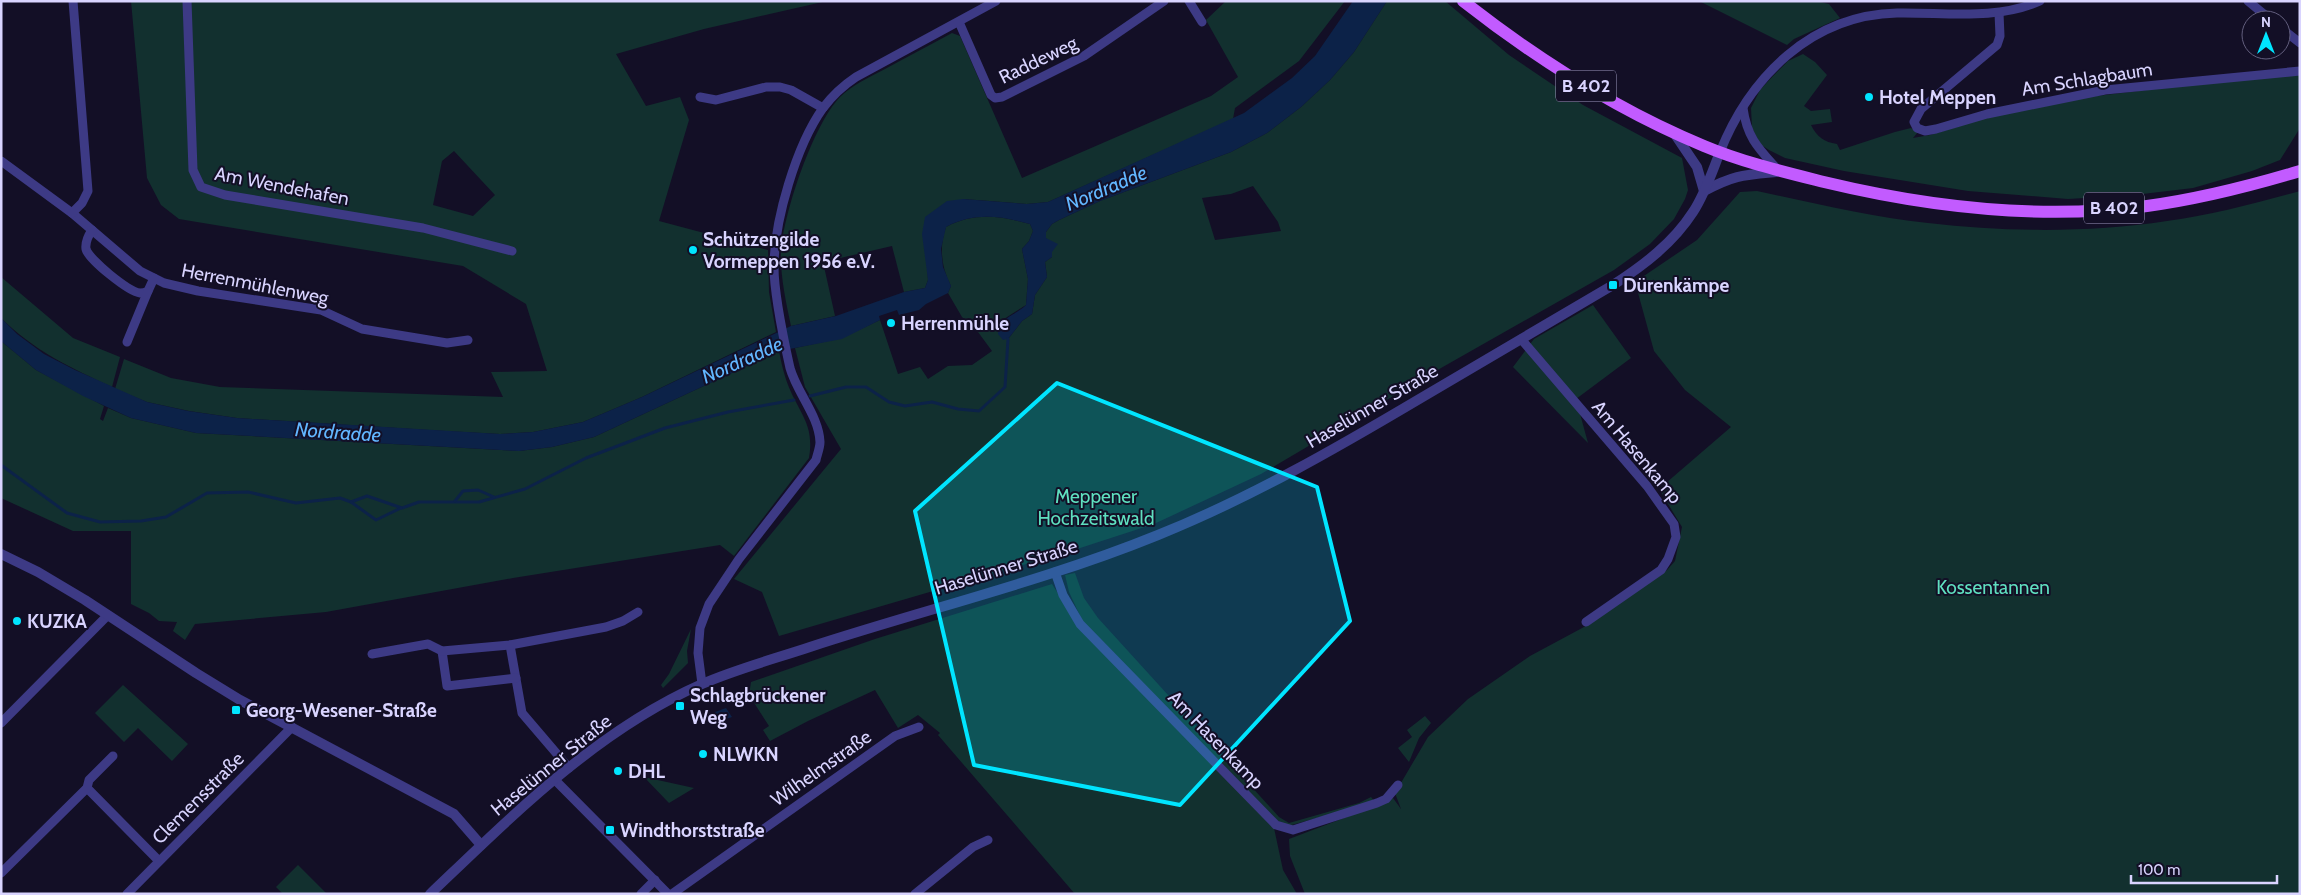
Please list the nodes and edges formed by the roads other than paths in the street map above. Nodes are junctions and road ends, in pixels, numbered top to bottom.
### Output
1 (73, 1) edge
2 (187, 1) edge
3 (996, 1) edge
4 (1164, 1) edge
5 (1189, 1) edge
6 (1463, 1) edge
7 (2040, 1) edge
8 (2248, 1) edge
9 (2259, 10) edge
10 (1998, 13) junction
11 (959, 22) junction
12 (1202, 22) dead end
13 (2300, 71) edge
14 (700, 97) dead end
15 (823, 108) junction
16 (1743, 108) junction
17 (1674, 133) junction
18 (1720, 152) junction
19 (1, 161) edge
20 (1780, 171) junction
21 (2300, 171) edge
22 (1704, 191) junction
23 (72, 213) junction
24 (92, 230) junction
25 (512, 251) dead end
26 (154, 278) junction
27 (148, 291) junction
28 (1521, 339) junction
29 (468, 340) dead end
30 (127, 342) dead end
31 (1, 554) edge
32 (1055, 572) junction
33 (638, 612) dead end
34 (108, 616) junction
35 (1586, 622) dead end
36 (510, 644) junction
37 (442, 651) junction
38 (372, 654) dead end
39 (516, 678) junction
40 (702, 684) junction
41 (1, 723) edge
42 (292, 727) junction
43 (920, 728) dead end
44 (113, 756) dead end
45 (570, 768) junction
46 (555, 780) junction
47 (1398, 785) dead end
48 (87, 788) junction
49 (988, 840) dead end
50 (481, 845) junction
51 (158, 860) junction
52 (1, 873) edge
53 (655, 880) junction
54 (127, 894) edge
55 (430, 894) edge
56 (641, 894) edge
57 (670, 894) edge
58 (915, 894) edge

1 - 23 street
2 - 25 street, Am Wendehafen
3 - 11 street
4 - 11 street, Raddeweg
5 - 12 street
6 - 17 main road, B 402
7 - 10 street
8 - 9 street
10 - 13 street, Am Schlagbaum
10 - 16 street
11 - 15 street
14 - 15 street
15 - 40 street
16 - 18 street
16 - 20 street
17 - 18 main road, B 402
17 - 22 street
18 - 20 main road, B 402
18 - 22 street, Haselünner Straße
19 - 23 street, Herrenmühlenweg
20 - 21 main road, B 402
20 - 22 street
22 - 28 street, Haselünner Straße
23 - 24 street, Herrenmühlenweg
24 - 26 street, Herrenmühlenweg
24 - 27 street
26 - 27 street, Herrenmühlenweg
26 - 29 street, Herrenmühlenweg
27 - 30 street, Herrenmühlenweg
28 - 32 street, Haselünner Straße
28 - 35 street, Am Hasenkamp
31 - 34 street
32 - 40 street, Haselünner Straße
32 - 47 street, Am Hasenkamp
33 - 36 street
34 - 41 street
34 - 42 street
36 - 37 street
36 - 39 street
37 - 38 street
37 - 39 street
39 - 45 street
40 - 45 street, Haselünner Straße
42 - 50 street
42 - 51 street, Clemensstraße
43 - 57 street, Wilhelmstraße
44 - 48 street
45 - 46 street, Haselünner Straße
46 - 50 street, Haselünner Straße
46 - 53 street
48 - 51 street
48 - 52 street
49 - 58 street
50 - 55 street, Haselünner Straße
51 - 54 street, Clemensstraße
53 - 56 street
53 - 57 street

